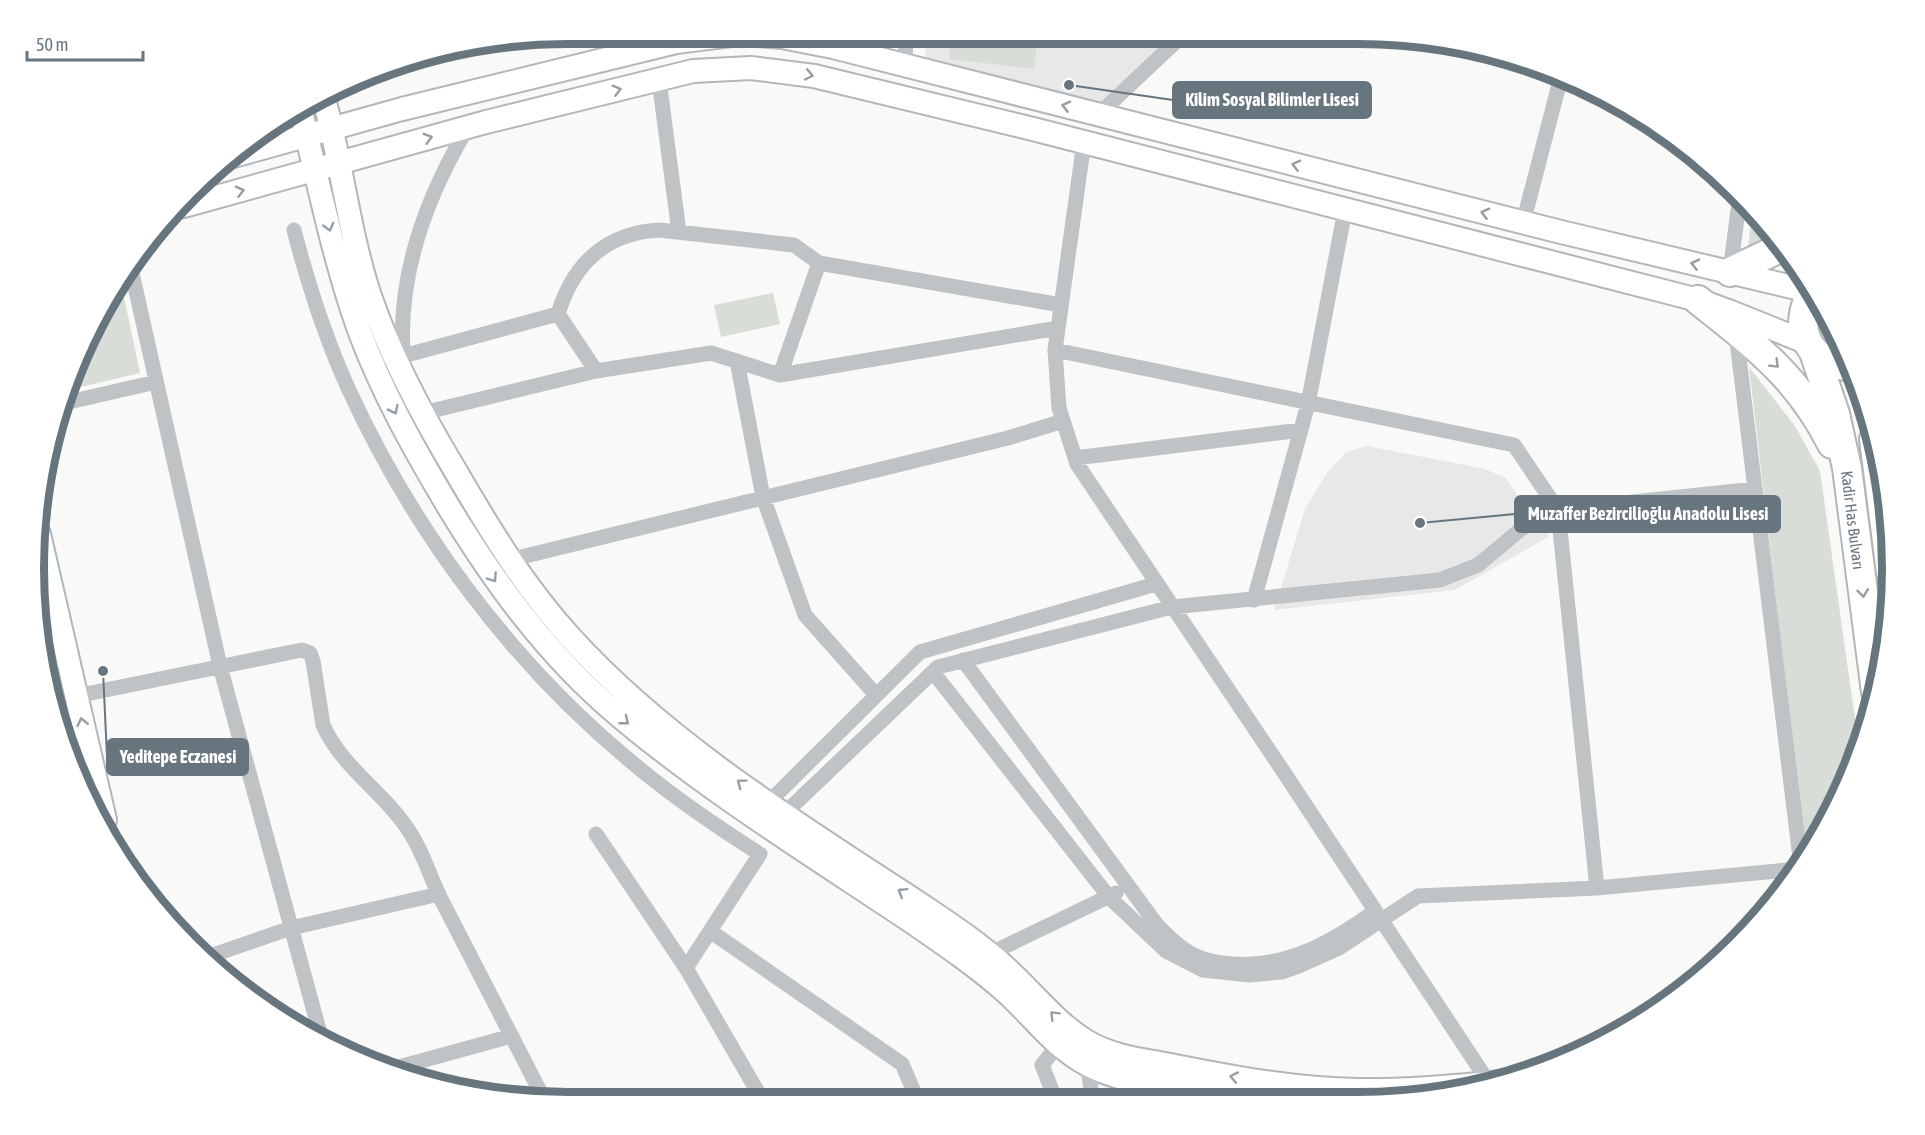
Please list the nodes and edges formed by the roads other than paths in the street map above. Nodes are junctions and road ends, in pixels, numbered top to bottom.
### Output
1 (634, 44) edge
2 (820, 44) edge
3 (906, 44) edge
4 (1173, 44) edge
5 (905, 65) junction
6 (659, 80) junction
7 (1559, 84) edge
8 (325, 104) edge
9 (1099, 114) junction
10 (302, 116) edge
11 (468, 127) junction
12 (332, 129) junction
13 (307, 136) junction
14 (1084, 142) junction
15 (249, 152) edge
16 (340, 163) junction
17 (315, 170) junction
18 (190, 204) edge
19 (1738, 208) edge
20 (1345, 210) junction
21 (1523, 223) junction
22 (294, 230) dead end
23 (679, 232) junction
24 (1774, 251) edge
25 (819, 263) junction
26 (1730, 272) junction
27 (132, 276) edge
28 (1801, 289) edge
29 (1698, 300) junction
30 (1808, 301) edge
31 (1061, 304) junction
32 (558, 314) junction
33 (1058, 328) junction
34 (1735, 330) junction
35 (1811, 347) junction
36 (1055, 350) junction
37 (403, 356) junction
38 (737, 361) junction
39 (1841, 365) edge
40 (596, 372) junction
41 (780, 375) junction
42 (406, 380) junction
43 (156, 382) junction
44 (70, 402) edge
45 (1308, 404) junction
46 (423, 413) junction
47 (1063, 421) junction
48 (1301, 430) junction
49 (1075, 458) junction
50 (1849, 488) junction
51 (1755, 489) junction
52 (763, 497) junction
53 (1558, 510) junction
54 (44, 557) edge
55 (509, 560) junction
56 (1156, 584) junction
57 (1254, 600) junction
58 (1172, 608) junction
59 (963, 660) junction
60 (1872, 663) edge
61 (220, 666) junction
62 (933, 672) junction
63 (876, 695) junction
64 (76, 696) junction
65 (102, 806) edge
66 (777, 817) junction
67 (596, 834) dead end
68 (1799, 849) edge
69 (760, 854) junction
70 (1785, 870) edge
71 (1129, 887) junction
72 (1597, 888) junction
73 (439, 894) junction
74 (1109, 897) junction
75 (1378, 916) junction
76 (291, 928) junction
77 (710, 931) junction
78 (215, 954) edge
79 (989, 954) junction
80 (686, 968) junction
81 (319, 1028) edge
82 (512, 1036) junction
83 (1058, 1044) junction
84 (1086, 1064) junction
85 (404, 1066) edge
86 (1490, 1075) edge
87 (540, 1090) edge
88 (1393, 1090) edge
89 (758, 1092) edge
90 (914, 1092) edge
91 (1052, 1092) edge
92 (1091, 1092) edge
93 (1199, 1092) edge

1 - 12 street
2 - 5 street
3 - 5 street
4 - 9 street
9 -> 5 street
11 -> 6 street
6 -> 14 street
6 - 23 street
7 - 21 street
8 - 12 street
21 -> 9 street
10 - 13 street
16 -> 11 street
11 - 37 street
12 - 13 street
12 - 16 street
13 - 15 street
13 - 17 street
14 - 20 street
14 - 31 street
16 - 17 street
16 - 42 street
18 -> 17 street
17 -> 66 street
19 - 26 street
20 - 29 street
20 - 45 street
26 -> 21 street
22 - 69 street
23 - 25 street
23 - 32 street
24 - 26 highway
25 - 31 street
25 - 41 street
26 - 28 street
27 - 43 street
29 - 34 highway
29 - 35 street
30 - 35 highway, Kadir Has Bulvarı
31 - 33 street
32 - 37 street
32 - 40 street
33 - 36 street
33 - 41 street
34 -> 50 highway
34 - 51 street
35 - 39 highway
35 - 50 highway, Kadir Has Bulvarı
36 - 45 street
36 - 47 street
37 - 42 street
38 - 40 street
38 - 41 street
38 - 52 street
40 - 46 street
42 - 46 street
43 - 44 street
43 - 61 street
45 - 48 street
45 - 53 street
46 - 55 street
47 - 49 street
47 - 52 street
48 - 49 street
48 - 57 street
49 - 56 street
50 -> 60 highway, Kadir Has Bulvarı
51 - 53 street
51 - 68 street
52 - 55 street
52 - 63 street
53 - 57 street
53 - 72 street
54 - 64 street
66 -> 55 street
56 - 58 street
56 - 63 street
57 - 58 street
58 - 59 street
58 - 75 street
59 - 62 street
59 - 71 street
61 - 64 street
61 - 73 street
61 - 76 street
62 - 66 street
62 - 74 street
63 - 66 street
65 -> 64 street
66 - 69 street
79 -> 66 street
66 - 83 street
67 - 80 street
69 - 77 street
70 - 72 street
71 - 74 street
71 - 75 street
72 - 75 street
73 - 76 street
73 - 82 street
74 - 75 street
74 - 79 street
75 - 86 street
76 - 78 street
76 - 81 street
77 - 80 street
77 - 90 street
88 -> 79 street
80 - 89 street
82 - 85 street
82 - 87 street
83 - 84 street
83 - 91 street
84 - 92 street
84 - 93 street

